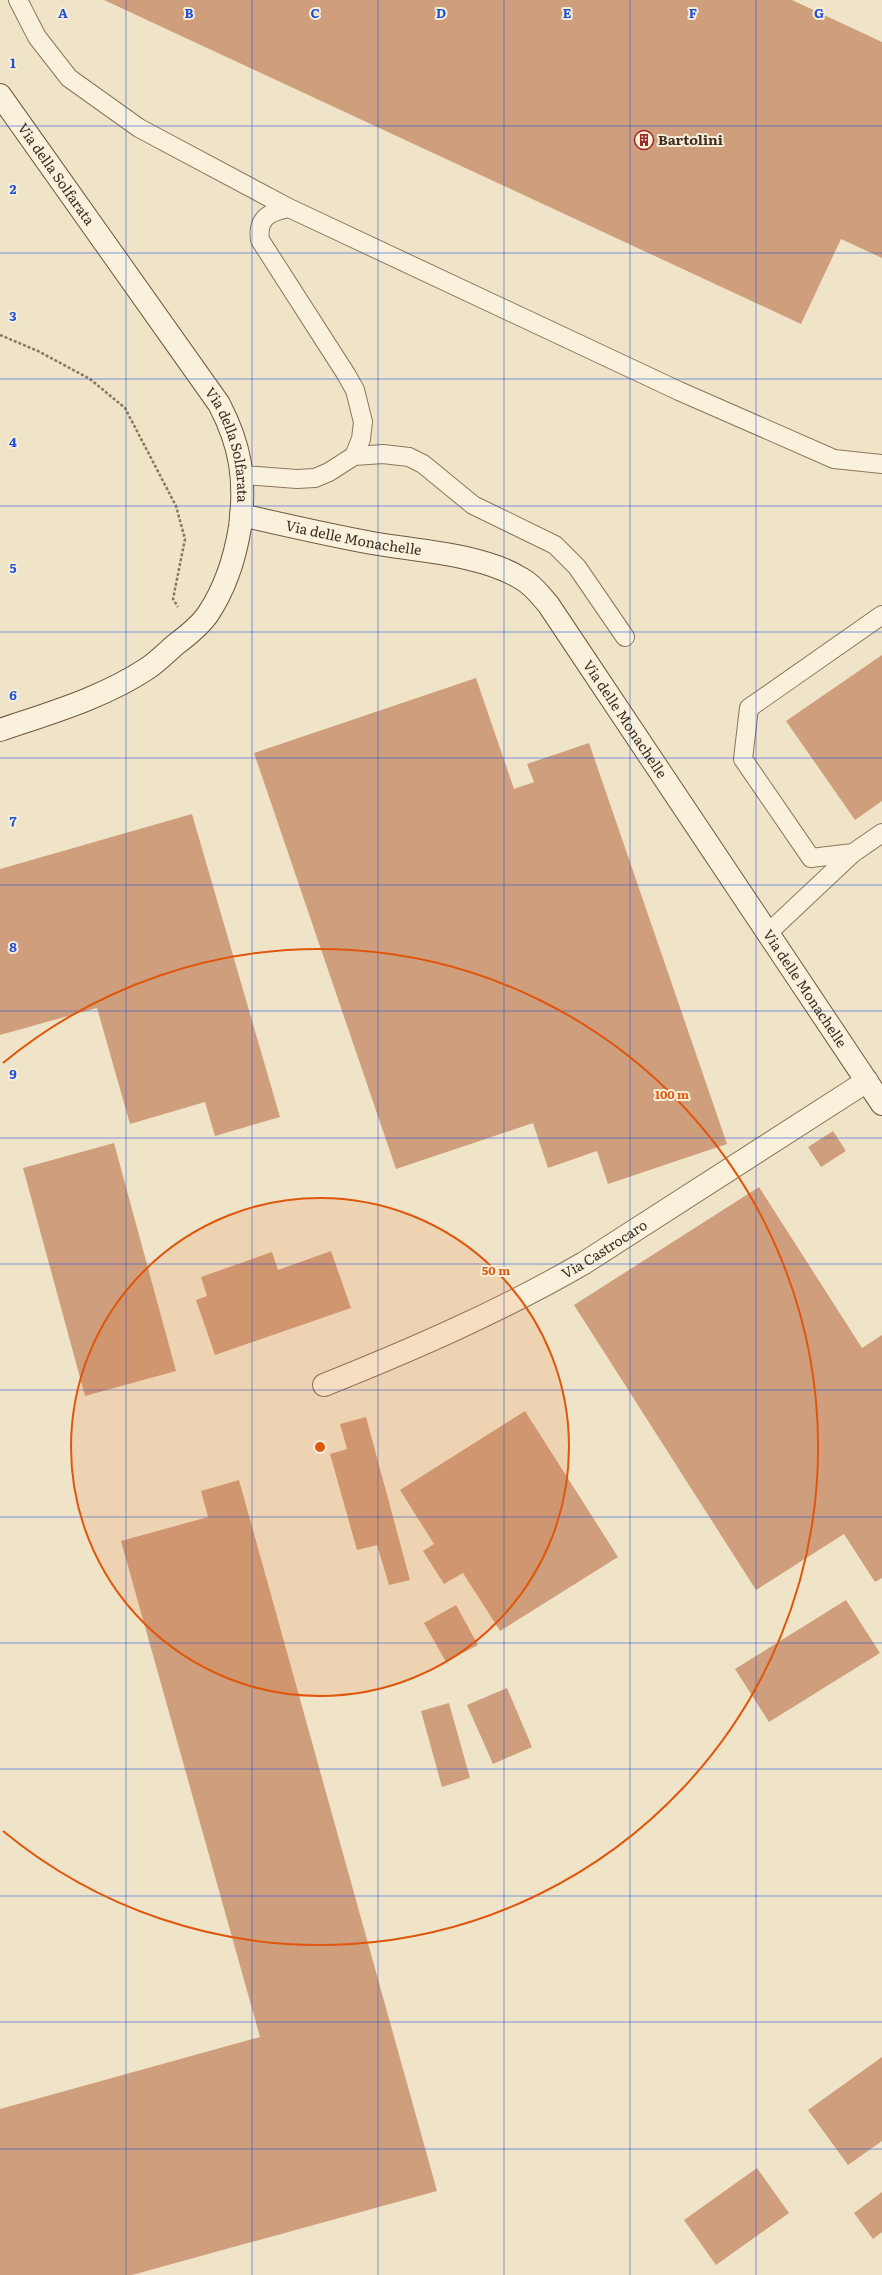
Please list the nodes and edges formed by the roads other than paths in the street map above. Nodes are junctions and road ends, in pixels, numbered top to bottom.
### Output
1 (18, 0) edge
2 (0, 95) edge
3 (289, 208) junction
4 (354, 456) junction
5 (882, 464) edge
6 (243, 475) junction
7 (241, 515) junction
8 (882, 615) edge
9 (625, 637) dead end
10 (0, 730) edge
11 (882, 833) edge
12 (853, 853) junction
13 (768, 933) junction
14 (867, 1080) junction
15 (882, 1104) edge
16 (324, 1385) dead end

1 - 3 lane
2 - 6 street, Via della Solfarata
3 - 4 lane
3 - 5 lane
4 - 6 lane
4 - 9 lane
6 - 7 street, Via della Solfarata
7 - 10 street, Via della Solfarata
7 - 13 street, Via delle Monachelle
8 - 12 lane
11 - 12 lane
12 - 13 lane
13 - 14 street, Via delle Monachelle
14 - 15 street, Via delle Monachelle
14 - 16 street, Via Castrocaro

